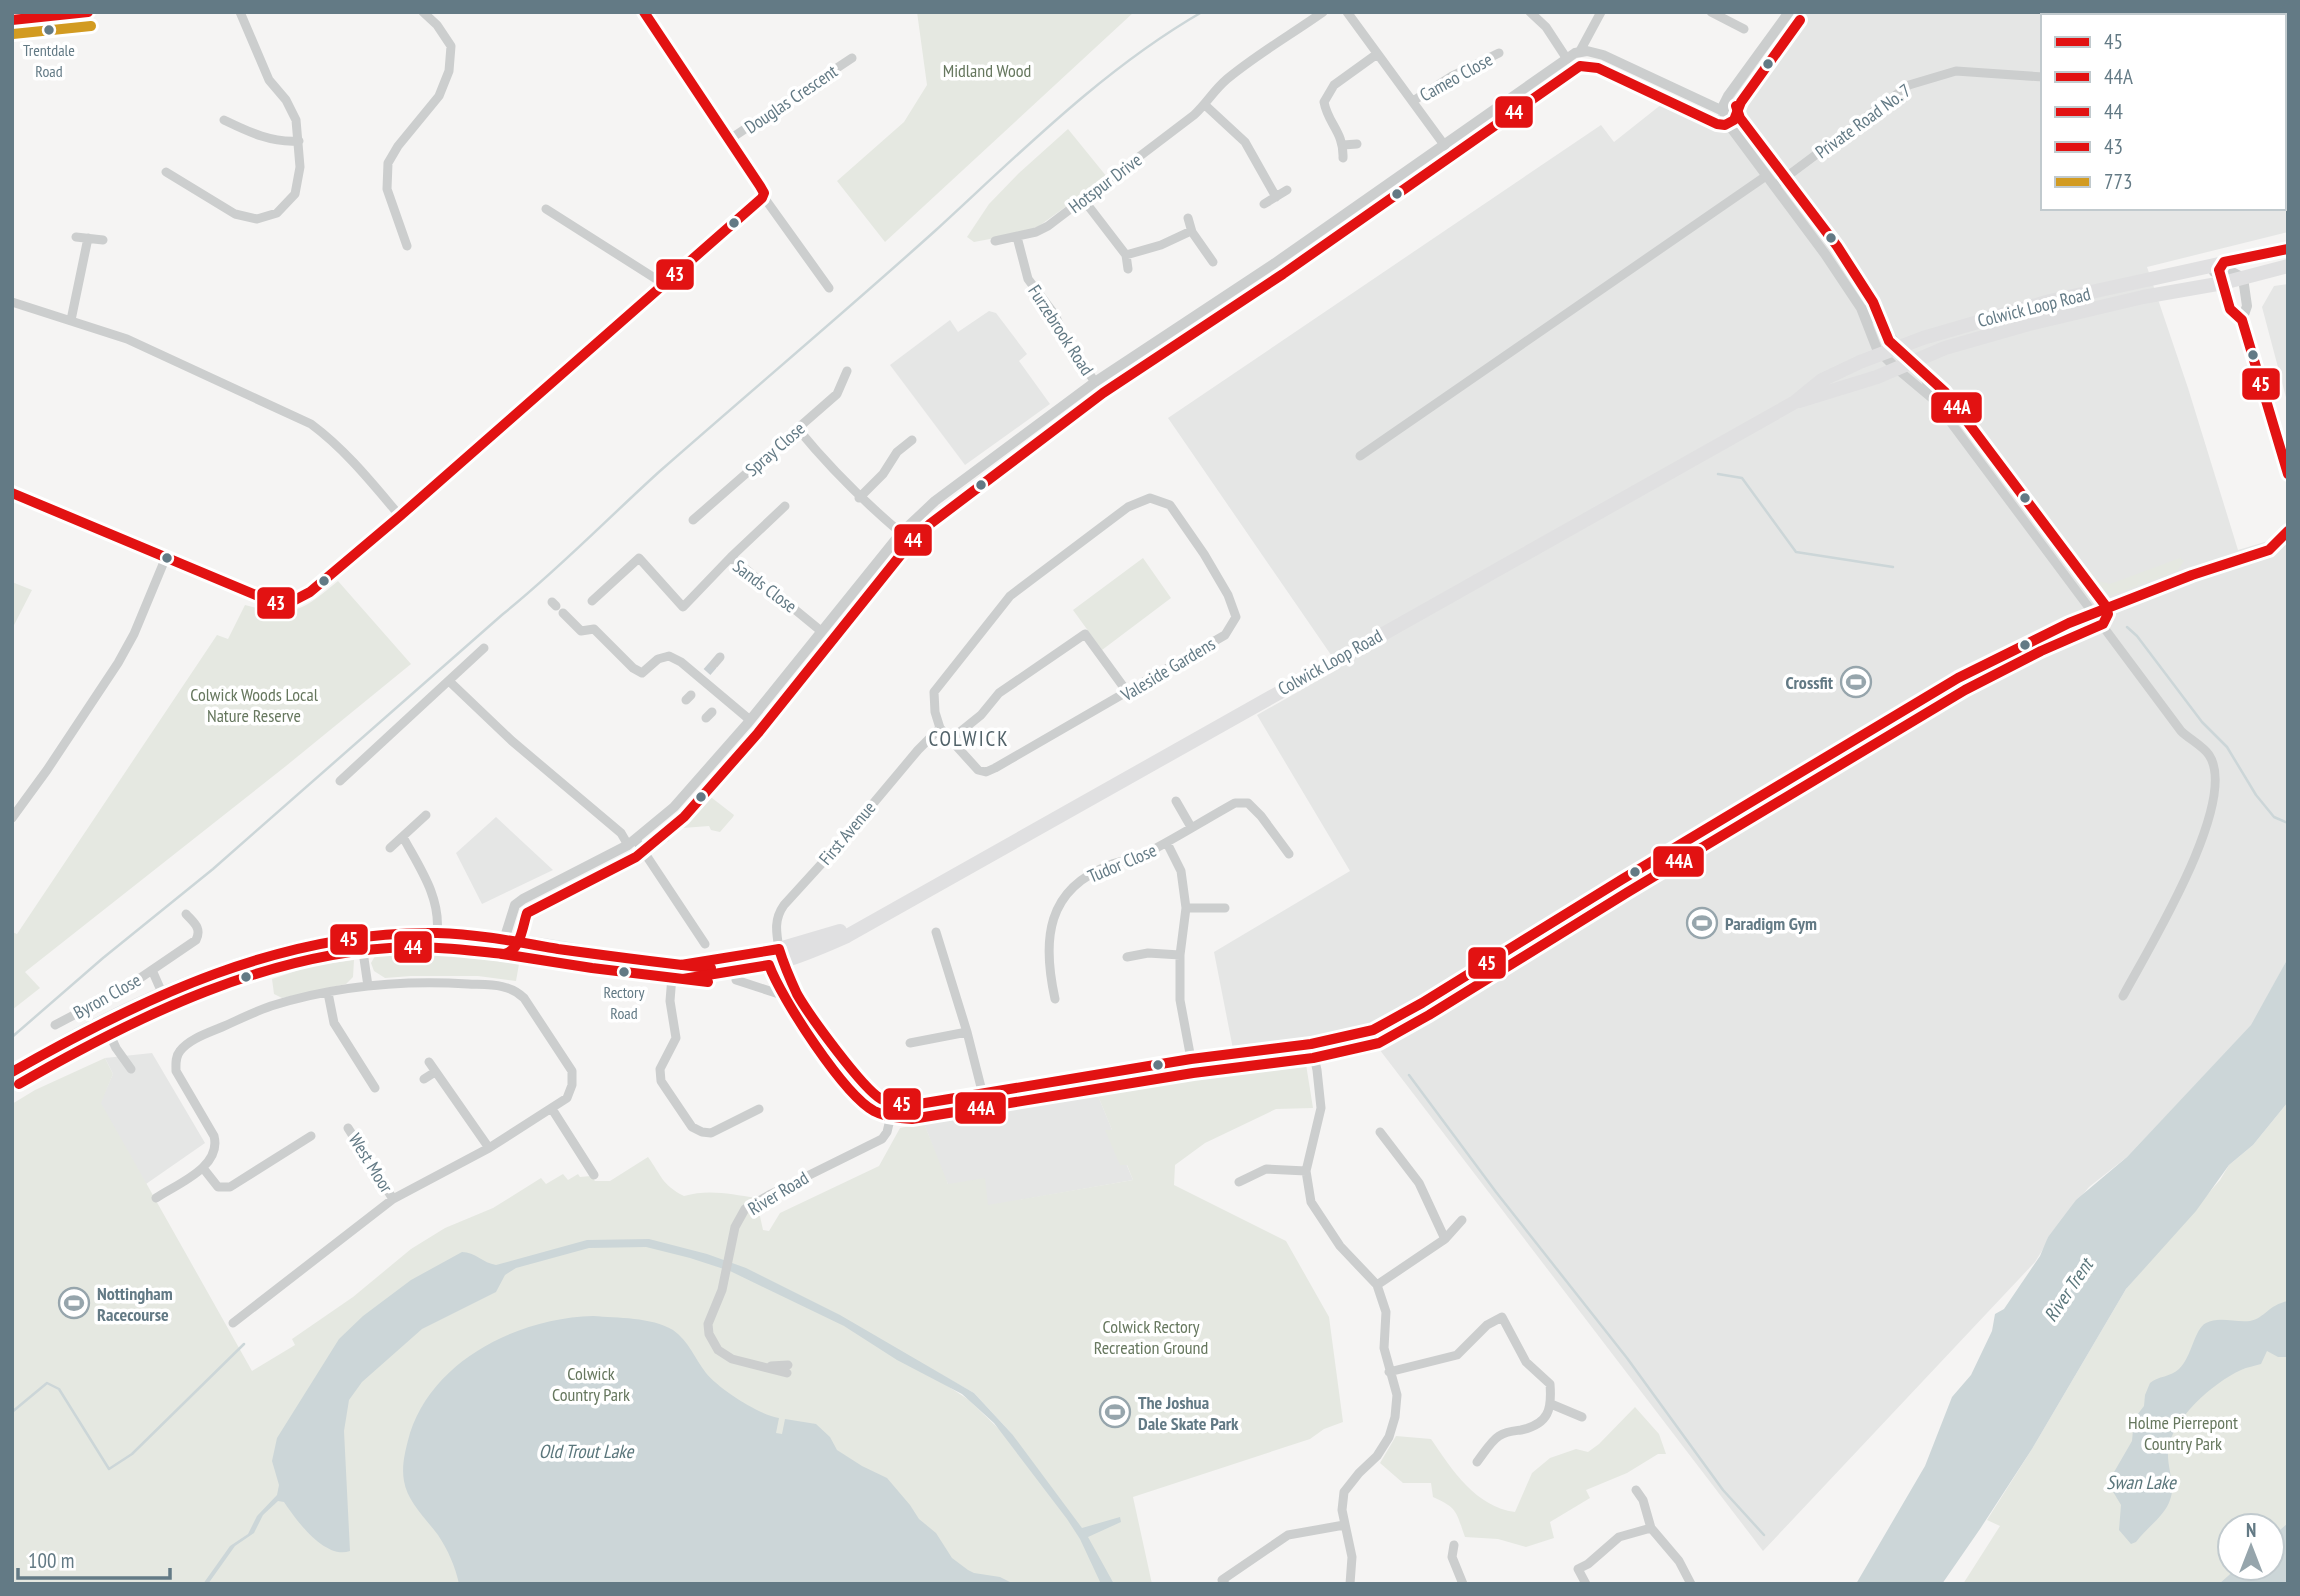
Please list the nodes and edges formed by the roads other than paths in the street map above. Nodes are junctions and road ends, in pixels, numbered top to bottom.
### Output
1 (90, 12) edge
2 (240, 12) edge
3 (423, 12) edge
4 (644, 12) edge
5 (1323, 12) edge
6 (1347, 12) edge
7 (1530, 12) edge
8 (1601, 12) edge
9 (1711, 12) edge
10 (1789, 12) edge
11 (47, 14) edge
12 (12, 20) edge
13 (1744, 29) dead end
14 (1580, 51) junction
15 (1499, 53) dead end
16 (1377, 54) junction
17 (852, 58) dead end
18 (1567, 59) junction
19 (2041, 77) edge
20 (1413, 101) junction
21 (1205, 105) junction
22 (1723, 111) junction
23 (223, 120) dead end
24 (730, 139) junction
25 (299, 141) junction
26 (1357, 144) dead end
27 (1343, 145) junction
28 (1445, 146) junction
29 (1343, 158) dead end
30 (166, 172) dead end
31 (1766, 176) junction
32 (1774, 186) junction
33 (1287, 190) dead end
34 (763, 196) junction
35 (1276, 197) junction
36 (1083, 199) junction
37 (1264, 204) dead end
38 (546, 209) dead end
39 (1188, 218) dead end
40 (1191, 231) junction
41 (76, 237) dead end
42 (1017, 237) junction
43 (88, 239) junction
44 (103, 240) dead end
45 (995, 241) dead end
46 (407, 246) dead end
47 (2288, 249) edge
48 (1126, 255) junction
49 (1213, 262) dead end
50 (2288, 266) edge
51 (1128, 269) dead end
52 (2222, 272) junction
53 (2243, 278) junction
54 (664, 284) junction
55 (829, 288) dead end
56 (12, 302) edge
57 (1861, 308) junction
58 (72, 320) junction
59 (2242, 320) junction
60 (1899, 348) junction
61 (1882, 354) junction
62 (1912, 363) junction
63 (1897, 369) junction
64 (848, 371) dead end
65 (1095, 382) junction
66 (1934, 400) junction
67 (1795, 402) junction
68 (798, 429) junction
69 (912, 440) dead end
70 (1360, 456) dead end
71 (2285, 457) edge
72 (2288, 475) edge
73 (12, 493) edge
74 (859, 498) junction
75 (785, 506) dead end
76 (401, 516) junction
77 (693, 520) dead end
78 (2288, 531) edge
79 (901, 533) junction
80 (166, 556) junction
81 (731, 557) junction
82 (592, 601) dead end
83 (557, 607) dead end
84 (2094, 613) junction
85 (821, 631) junction
86 (484, 648) dead end
87 (449, 681) junction
88 (1128, 693) junction
89 (750, 720) junction
90 (940, 727) junction
91 (950, 740) junction
92 (340, 781) dead end
93 (1176, 800) dead end
94 (426, 815) dead end
95 (12, 818) edge
96 (1191, 827) junction
97 (403, 836) junction
98 (632, 843) junction
99 (1167, 843) junction
100 (390, 848) dead end
101 (1289, 854) dead end
102 (1186, 908) junction
103 (1225, 908) dead end
104 (186, 914) dead end
105 (936, 932) dead end
106 (437, 933) junction
107 (361, 938) junction
108 (504, 940) junction
109 (705, 944) dead end
110 (780, 954) junction
111 (1180, 955) junction
112 (1127, 957) dead end
113 (677, 965) junction
114 (152, 970) junction
115 (736, 980) dead end
116 (368, 986) junction
117 (328, 993) junction
118 (163, 995) junction
119 (2123, 996) dead end
120 (799, 997) junction
121 (1055, 999) dead end
122 (58, 1021) dead end
123 (104, 1021) junction
124 (967, 1032) junction
125 (910, 1043) dead end
126 (1311, 1044) junction
127 (1191, 1059) junction
128 (429, 1062) dead end
129 (131, 1069) dead end
130 (12, 1072) edge
131 (435, 1072) junction
132 (424, 1079) dead end
133 (375, 1088) dead end
134 (983, 1094) junction
135 (894, 1103) junction
136 (552, 1109) junction
137 (759, 1109) dead end
138 (348, 1128) dead end
139 (1380, 1132) dead end
140 (311, 1136) dead end
141 (489, 1149) junction
142 (203, 1168) junction
143 (1306, 1171) junction
144 (580, 1173) dead end
145 (1239, 1182) dead end
146 (156, 1198) dead end
147 (393, 1199) junction
148 (1462, 1220) dead end
149 (1446, 1238) junction
150 (1377, 1285) junction
151 (233, 1323) dead end
152 (788, 1369) dead end
153 (1389, 1372) junction
154 (1551, 1404) junction
155 (1582, 1417) dead end
156 (1478, 1462) dead end
157 (1636, 1490) dead end
158 (1344, 1525) junction
159 (1651, 1528) junction
160 (1454, 1545) dead end
161 (1225, 1584) edge
162 (1350, 1584) edge
163 (1463, 1584) edge
164 (1586, 1584) edge
165 (1691, 1584) edge

1 - 11 street
2 - 25 street
3 - 46 street
4 - 24 street
5 - 21 street, Hotspur Drive
6 - 16 street
7 - 18 street
8 - 14 street
9 - 13 street
10 - 22 street
11 - 12 street
14 - 18 street
14 - 22 street
15 - 20 street, Cameo Close
16 - 20 street
16 - 27 street
17 - 24 street, Douglas Crescent
18 - 28 street
19 - 32 street, Private Road No. 7
20 - 28 street
21 - 35 street
21 - 36 street, Hotspur Drive
22 - 31 street
23 - 25 street
24 - 34 street
25 - 30 street
26 - 27 street
27 - 29 street
28 - 65 street
31 - 32 street
31 - 70 street
32 - 57 street
33 - 35 street
34 - 54 street
34 - 55 street
35 - 37 street
36 - 42 street, Hotspur Drive
36 - 48 street
38 - 54 street
39 - 40 street
40 - 48 street
40 - 49 street
41 - 43 street
42 - 45 street, Hotspur Drive
42 - 65 street, Furzebrook Road
43 - 44 street
43 - 58 street
47 - 52 main road, Colwick Loop Road
48 - 51 street
50 - 53 main road, Colwick Loop Road
52 - 53 main road, Colwick Loop Road
52 - 59 street
52 - 60 main road, Colwick Loop Road
52 - 62 main road, Colwick Loop Road
53 - 59 street
54 - 76 street
56 - 58 street
57 - 60 street
57 - 61 street
58 - 76 street
59 - 71 street
60 - 61 main road, Colwick Loop Road
60 - 62 street
61 - 63 street
61 - 67 main road, Colwick Loop Road
62 - 63 main road, Colwick Loop Road
62 - 66 street
63 - 66 street
63 - 67 main road, Colwick Loop Road
64 - 68 street, Spray Close
65 - 79 street
66 - 84 street
67 - 110 main road, Colwick Loop Road
68 - 74 street
68 - 77 street, Spray Close
69 - 74 street
71 - 72 street
73 - 80 street
74 - 79 street
75 - 81 street
76 - 80 street
78 - 84 street
79 - 85 street
80 - 95 street
81 - 82 street, Sands Close
81 - 85 street, Sands Close
83 - 89 street
84 - 119 street
84 - 126 street
85 - 89 street
86 - 87 street
87 - 92 street
87 - 98 street
88 - 90 street, Valeside Gardens
88 - 91 street, Valeside Gardens
88 - 91 street
89 - 98 street
90 - 91 street, Valeside Gardens
90 - 110 street, First Avenue
93 - 96 street
94 - 97 street
96 - 99 street, Tudor Close
96 - 101 street, Tudor Close
97 - 100 street
97 - 106 street
98 - 108 street
98 - 109 street
99 - 102 street
99 - 121 street, Tudor Close
102 - 103 street
102 - 111 street
104 - 114 street, Byron Close
105 - 124 street
106 - 107 main road, Colwick Loop Road
106 - 108 main road, Colwick Loop Road
107 - 116 street
107 - 118 main road, Colwick Loop Road
108 - 113 main road, Colwick Loop Road
110 - 113 main road, Colwick Loop Road
110 - 120 street
111 - 112 street
111 - 127 street
113 - 137 street
114 - 118 street, Byron Close
114 - 122 street, Byron Close
115 - 120 street
116 - 117 street
116 - 136 street
117 - 133 street
117 - 142 street
118 - 123 main road, Colwick Loop Road
120 - 135 street
123 - 129 street
123 - 130 main road, Colwick Loop Road
124 - 125 street
124 - 134 street
126 - 127 street
126 - 143 street
127 - 134 street
128 - 131 street
131 - 132 street
131 - 141 street
134 - 135 street
135 - 152 street, River Road
136 - 141 street
136 - 144 street
138 - 147 street, West Moor
139 - 149 street
140 - 142 street
141 - 147 street
142 - 146 street
143 - 145 street
143 - 150 street
147 - 151 street
148 - 149 street
149 - 150 street
150 - 153 street
153 - 154 street
153 - 158 street
154 - 155 street
154 - 156 street
157 - 159 street
158 - 161 street
158 - 162 street
159 - 164 street
159 - 165 street
160 - 163 street

